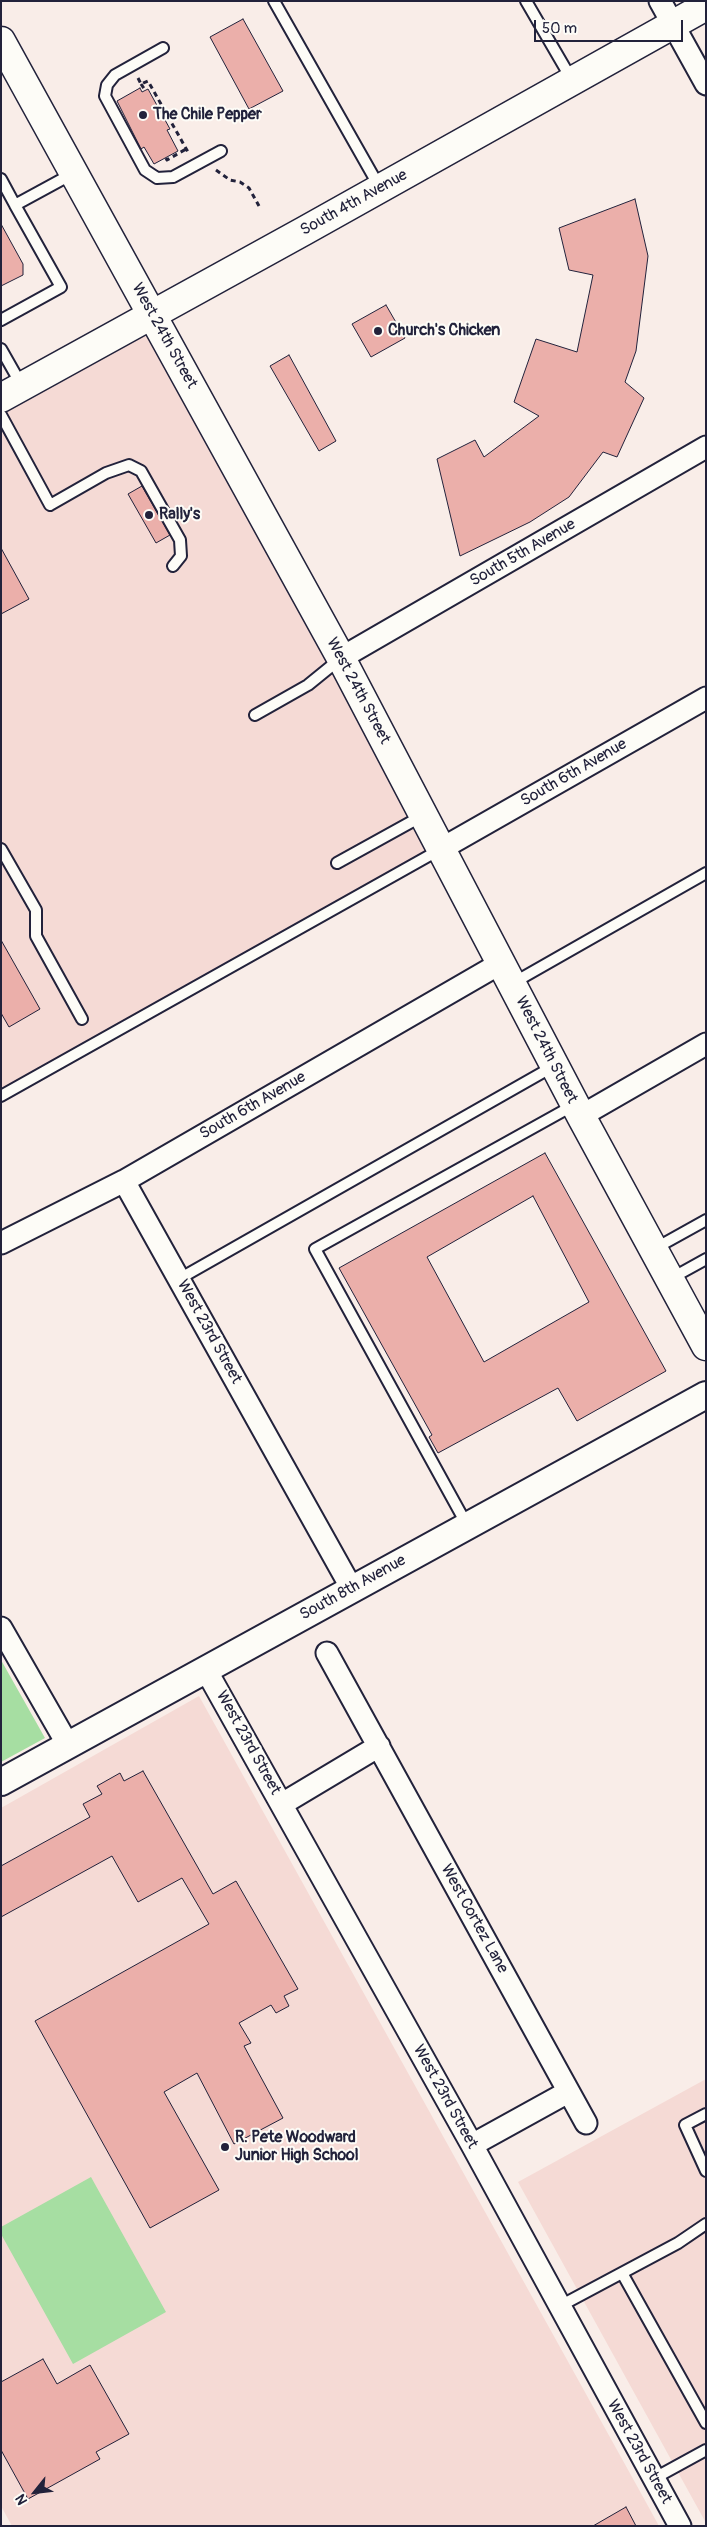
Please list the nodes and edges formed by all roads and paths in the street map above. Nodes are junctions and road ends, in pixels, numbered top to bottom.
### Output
1 (274, 1) edge
2 (526, 1) edge
3 (706, 6) edge
4 (667, 13) edge
5 (1, 41) edge
6 (163, 48) dead end
7 (131, 66) junction
8 (572, 81) junction
9 (141, 84) junction
10 (706, 84) edge
11 (145, 90) dead end
12 (186, 149) junction
13 (221, 151) dead end
14 (166, 158) dead end
15 (195, 165) junction
16 (74, 173) junction
17 (1, 179) edge
18 (380, 188) junction
19 (16, 205) junction
20 (259, 206) dead end
21 (152, 315) junction
22 (1, 320) edge
23 (1, 349) edge
24 (12, 392) edge
25 (1, 415) edge
26 (706, 447) edge
27 (173, 566) dead end
28 (341, 658) junction
29 (706, 698) edge
30 (255, 715) dead end
31 (424, 815) junction
32 (441, 848) junction
33 (1, 849) edge
34 (337, 863) dead end
35 (706, 873) edge
36 (507, 973) junction
37 (82, 1019) dead end
38 (706, 1044) edge
39 (555, 1066) junction
40 (1, 1096) edge
41 (578, 1110) junction
42 (124, 1180) junction
43 (706, 1220) edge
44 (1, 1243) edge
45 (654, 1250) junction
46 (706, 1259) edge
47 (179, 1279) junction
48 (670, 1279) junction
49 (706, 1346) edge
50 (706, 1395) edge
51 (467, 1524) junction
52 (352, 1589) junction
53 (1, 1628) edge
54 (327, 1654) dead end
55 (206, 1670) junction
56 (68, 1745) junction
57 (379, 1746) junction
58 (1, 1782) edge
59 (282, 1804) junction
60 (568, 2092) junction
61 (706, 2114) edge
62 (586, 2123) dead end
63 (472, 2145) junction
64 (704, 2165) edge
65 (706, 2224) edge
66 (622, 2273) junction
67 (560, 2306) junction
68 (706, 2423) edge
69 (706, 2450) edge
70 (653, 2479) junction
71 (680, 2526) edge

1 - 18 lane
2 - 8 lane
3 - 4 main road, South 4th Avenue
4 - 8 main road, South 4th Avenue
4 - 10 street
5 - 16 main road, West 24th Street
6 - 7 lane
7 - 9 path
7 - 15 lane
8 - 18 main road, South 4th Avenue
9 - 11 path
9 - 12 path
12 - 14 path
12 - 15 path
13 - 15 lane
15 - 20 path
16 - 19 lane
16 - 21 main road, West 24th Street
17 - 19 lane
18 - 21 main road, South 4th Avenue
19 - 22 lane
21 - 24 main road, South 4th Avenue
21 - 28 main road, West 24th Street
23 - 24 lane
25 - 27 lane
26 - 28 street, South 5th Avenue
28 - 30 lane
28 - 31 main road, West 24th Street
29 - 32 street, South 6th Avenue
31 - 32 main road, West 24th Street
31 - 34 lane
32 - 36 main road, West 24th Street
32 - 40 lane
33 - 37 lane
35 - 36 lane
36 - 39 main road, West 24th Street
36 - 42 street, South 6th Avenue
38 - 41 street
39 - 41 main road, West 24th Street
39 - 47 lane
41 - 45 main road, West 24th Street
41 - 51 lane
42 - 44 street, South 6th Avenue
42 - 47 street, West 23rd Street
43 - 45 lane
45 - 48 main road, West 24th Street
46 - 48 lane
47 - 52 street, West 23rd Street
48 - 49 main road, West 24th Street
50 - 51 street, South 8th Avenue
51 - 52 street, South 8th Avenue
52 - 55 street, South 8th Avenue
53 - 56 street
54 - 57 street, West Cortez Lane
55 - 56 street, South 8th Avenue
55 - 59 street, West 23rd Street
56 - 58 street, South 8th Avenue
57 - 59 street
57 - 60 street, West Cortez Lane
59 - 63 street, West 23rd Street
60 - 62 street, West Cortez Lane
60 - 63 street
61 - 64 lane
63 - 67 street, West 23rd Street
65 - 66 lane
66 - 67 lane
66 - 68 lane
67 - 70 street, West 23rd Street
69 - 70 lane
70 - 71 street, West 23rd Street

